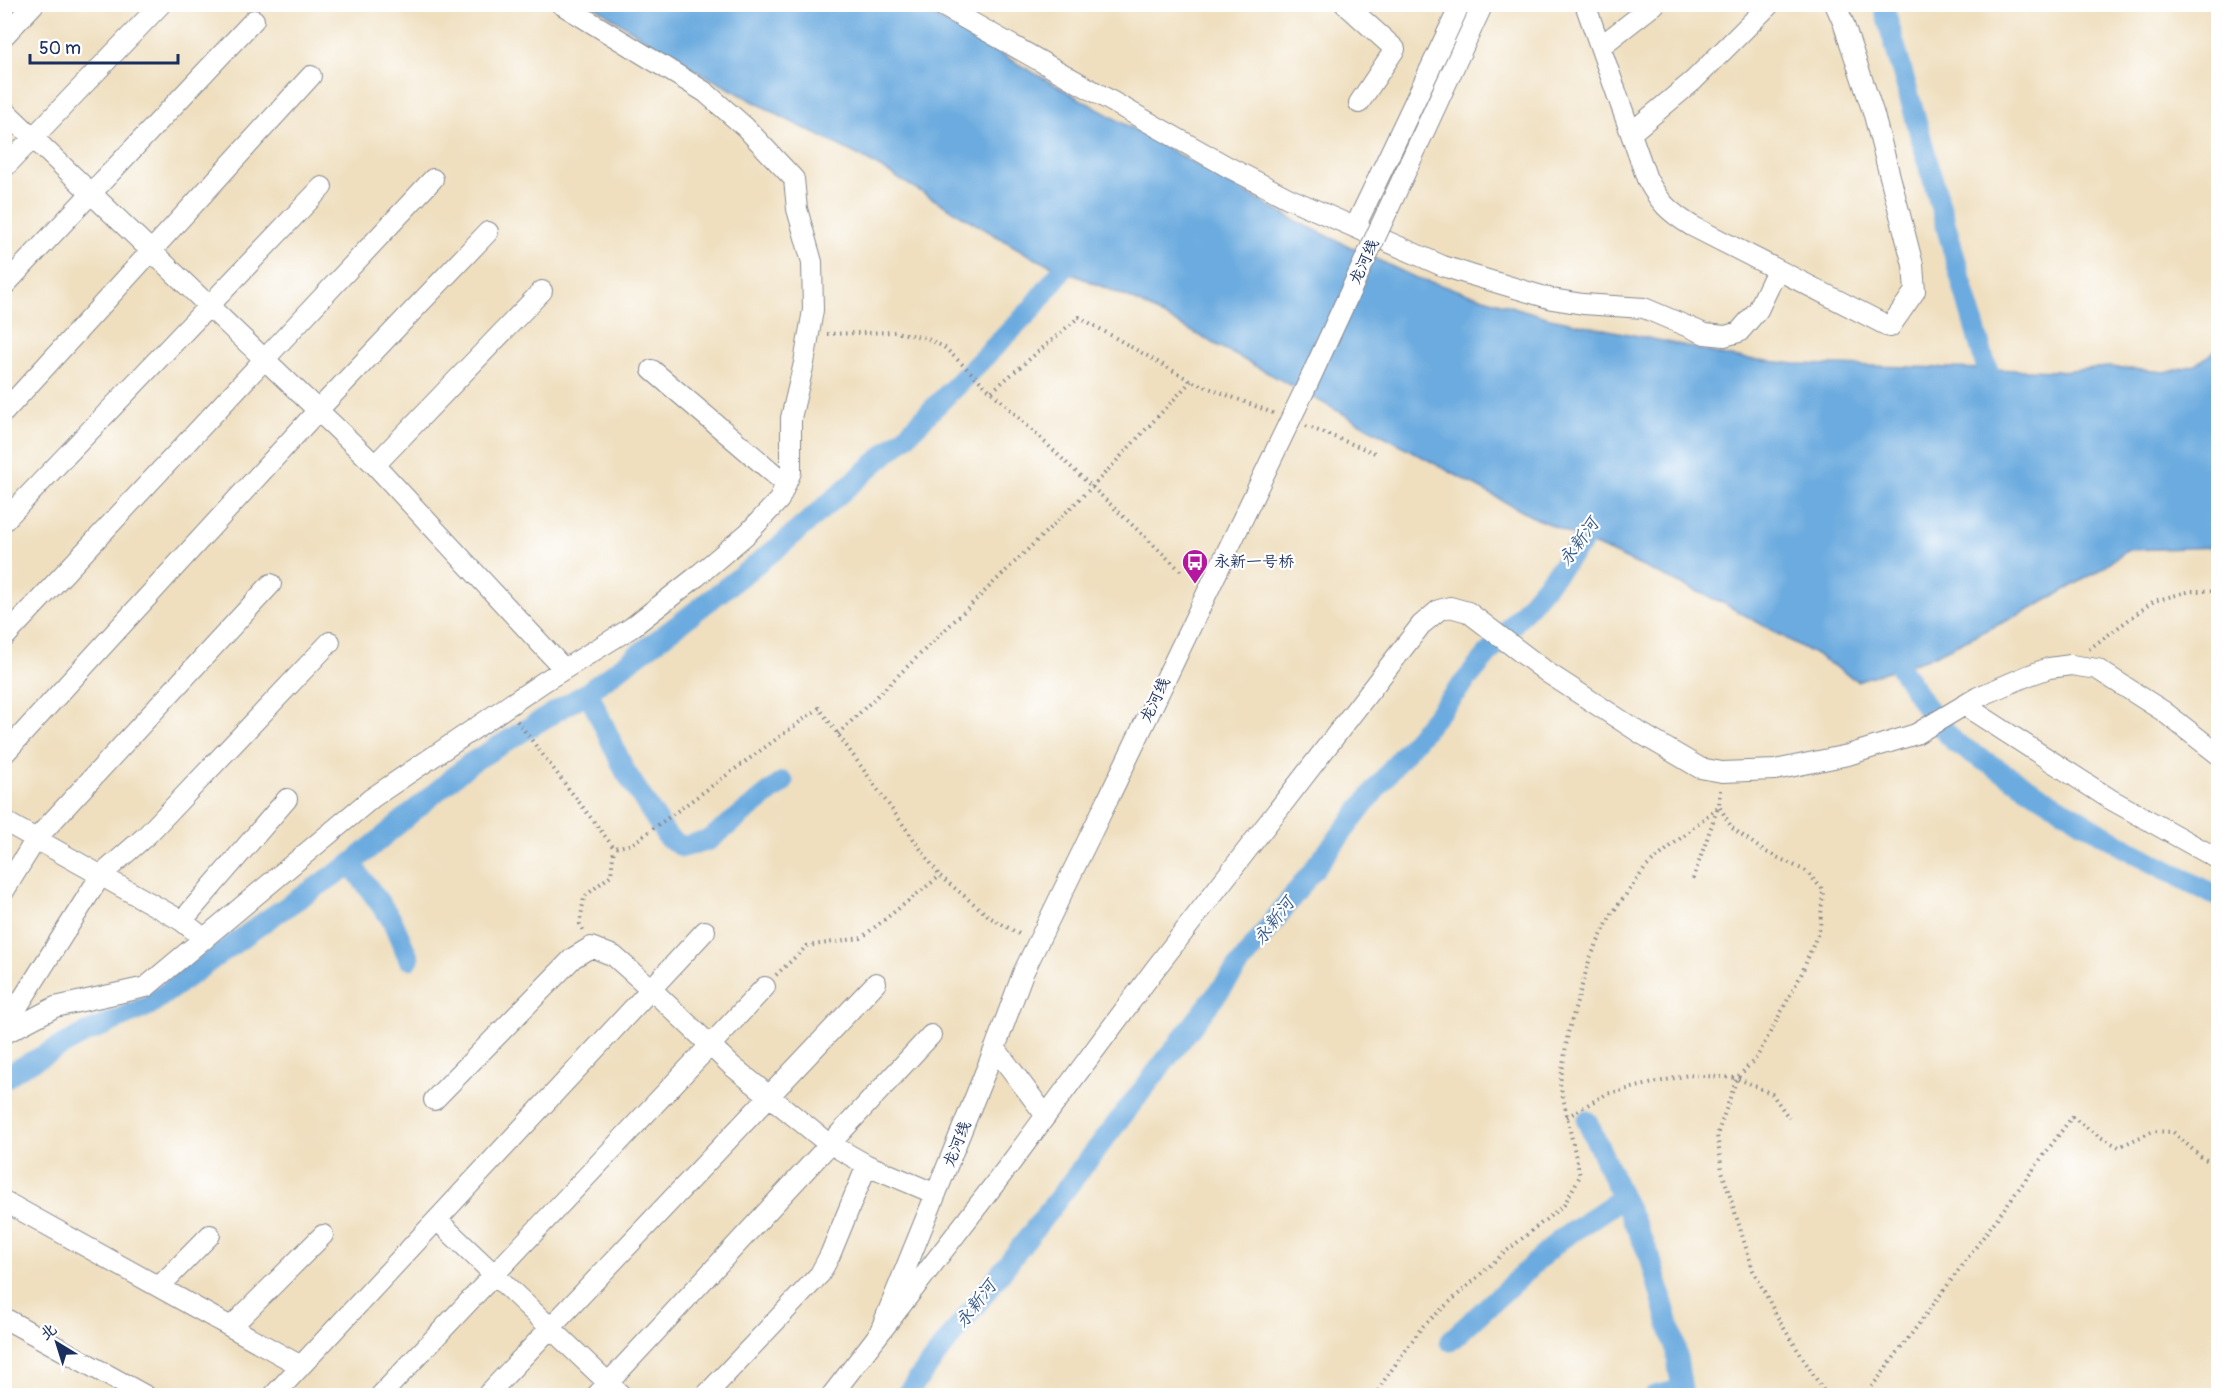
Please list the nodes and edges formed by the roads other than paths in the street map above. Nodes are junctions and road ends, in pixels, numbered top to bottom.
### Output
1 (34, 4) edge
2 (161, 4) edge
3 (561, 4) edge
4 (939, 4) edge
5 (1345, 4) edge
6 (1461, 4) edge
7 (1483, 4) edge
8 (1585, 4) edge
9 (1655, 4) edge
10 (1770, 4) edge
11 (1835, 4) edge
12 (254, 20) dead end
13 (4, 36) edge
14 (1601, 46) junction
15 (311, 76) dead end
16 (1359, 103) dead end
17 (4, 110) edge
18 (1631, 133) junction
19 (33, 138) junction
20 (4, 168) edge
21 (433, 179) dead end
22 (322, 187) dead end
23 (91, 193) junction
24 (1355, 226) junction
25 (489, 232) dead end
26 (152, 251) junction
27 (1777, 270) junction
28 (4, 286) edge
29 (542, 291) dead end
30 (209, 307) junction
31 (263, 359) junction
32 (652, 370) dead end
33 (318, 411) junction
34 (4, 412) edge
35 (375, 465) junction
36 (786, 484) junction
37 (4, 521) edge
38 (271, 584) dead end
39 (4, 638) edge
40 (330, 642) dead end
41 (564, 669) junction
42 (1960, 707) junction
43 (4, 754) edge
44 (2218, 754) edge
45 (287, 799) dead end
46 (4, 821) edge
47 (36, 839) junction
48 (2218, 859) edge
49 (101, 876) junction
50 (4, 891) edge
51 (182, 921) junction
52 (705, 931) dead end
53 (205, 939) junction
54 (876, 983) dead end
55 (765, 987) road end
56 (651, 989) junction
57 (4, 1028) edge
58 (4, 1034) edge
59 (931, 1035) dead end
60 (710, 1045) junction
61 (996, 1048) junction
62 (769, 1097) junction
63 (434, 1100) dead end
64 (1046, 1116) junction
65 (830, 1144) junction
66 (867, 1165) junction
67 (936, 1194) junction
68 (4, 1201) edge
69 (437, 1220) junction
70 (210, 1235) dead end
71 (323, 1235) dead end
72 (494, 1274) junction
73 (159, 1287) junction
74 (4, 1317) edge
75 (231, 1327) junction
76 (550, 1327) junction
77 (879, 1334) junction
78 (301, 1366) junction
79 (609, 1391) edge
80 (146, 1395) edge
81 (273, 1395) edge
82 (380, 1395) edge
83 (486, 1395) edge
84 (705, 1395) edge
85 (831, 1395) edge

1 - 13 street
2 - 19 street
3 - 36 street
4 - 24 street
5 - 16 street
6 - 24 street
7 - 61 street, 龙河线, bridge
8 - 14 street
9 - 14 street
10 - 18 street
11 - 27 street
12 - 23 street
14 - 18 street
15 - 26 street
17 - 19 street
18 - 27 street
19 - 20 street
19 - 23 street
21 - 31 street
22 - 30 street
23 - 26 street
23 - 28 street
24 - 27 street
25 - 33 street
26 - 30 street
26 - 34 street
29 - 35 street
30 - 31 street
30 - 37 street
31 - 33 street
31 - 39 street
32 - 36 street
33 - 35 street
33 - 43 street
35 - 41 street
36 - 41 street
38 - 47 street
40 - 49 street
41 - 53 street
42 - 44 street
42 - 48 street
42 - 64 street
45 - 51 street
46 - 47 street
47 - 49 street
47 - 50 street
49 - 51 street
49 - 57 street
51 - 53 street
52 - 56 street
53 - 58 street
54 - 62 street
55 - 60 street
56 - 60 street
56 - 63 street
56 - 69 street
59 - 65 street
60 - 62 street
60 - 72 street
61 - 64 street
61 - 67 street, 龙河线
62 - 65 street
62 - 76 street
64 - 77 street
65 - 66 street
65 - 79 street
66 - 67 street
66 - 84 street
67 - 77 street, 龙河线
68 - 73 street
69 - 72 street
69 - 78 street
70 - 73 street
71 - 75 street
72 - 76 street
72 - 82 street
73 - 75 street
74 - 80 street
75 - 78 street
76 - 79 street
76 - 83 street
77 - 85 street, 龙河线
78 - 81 street

